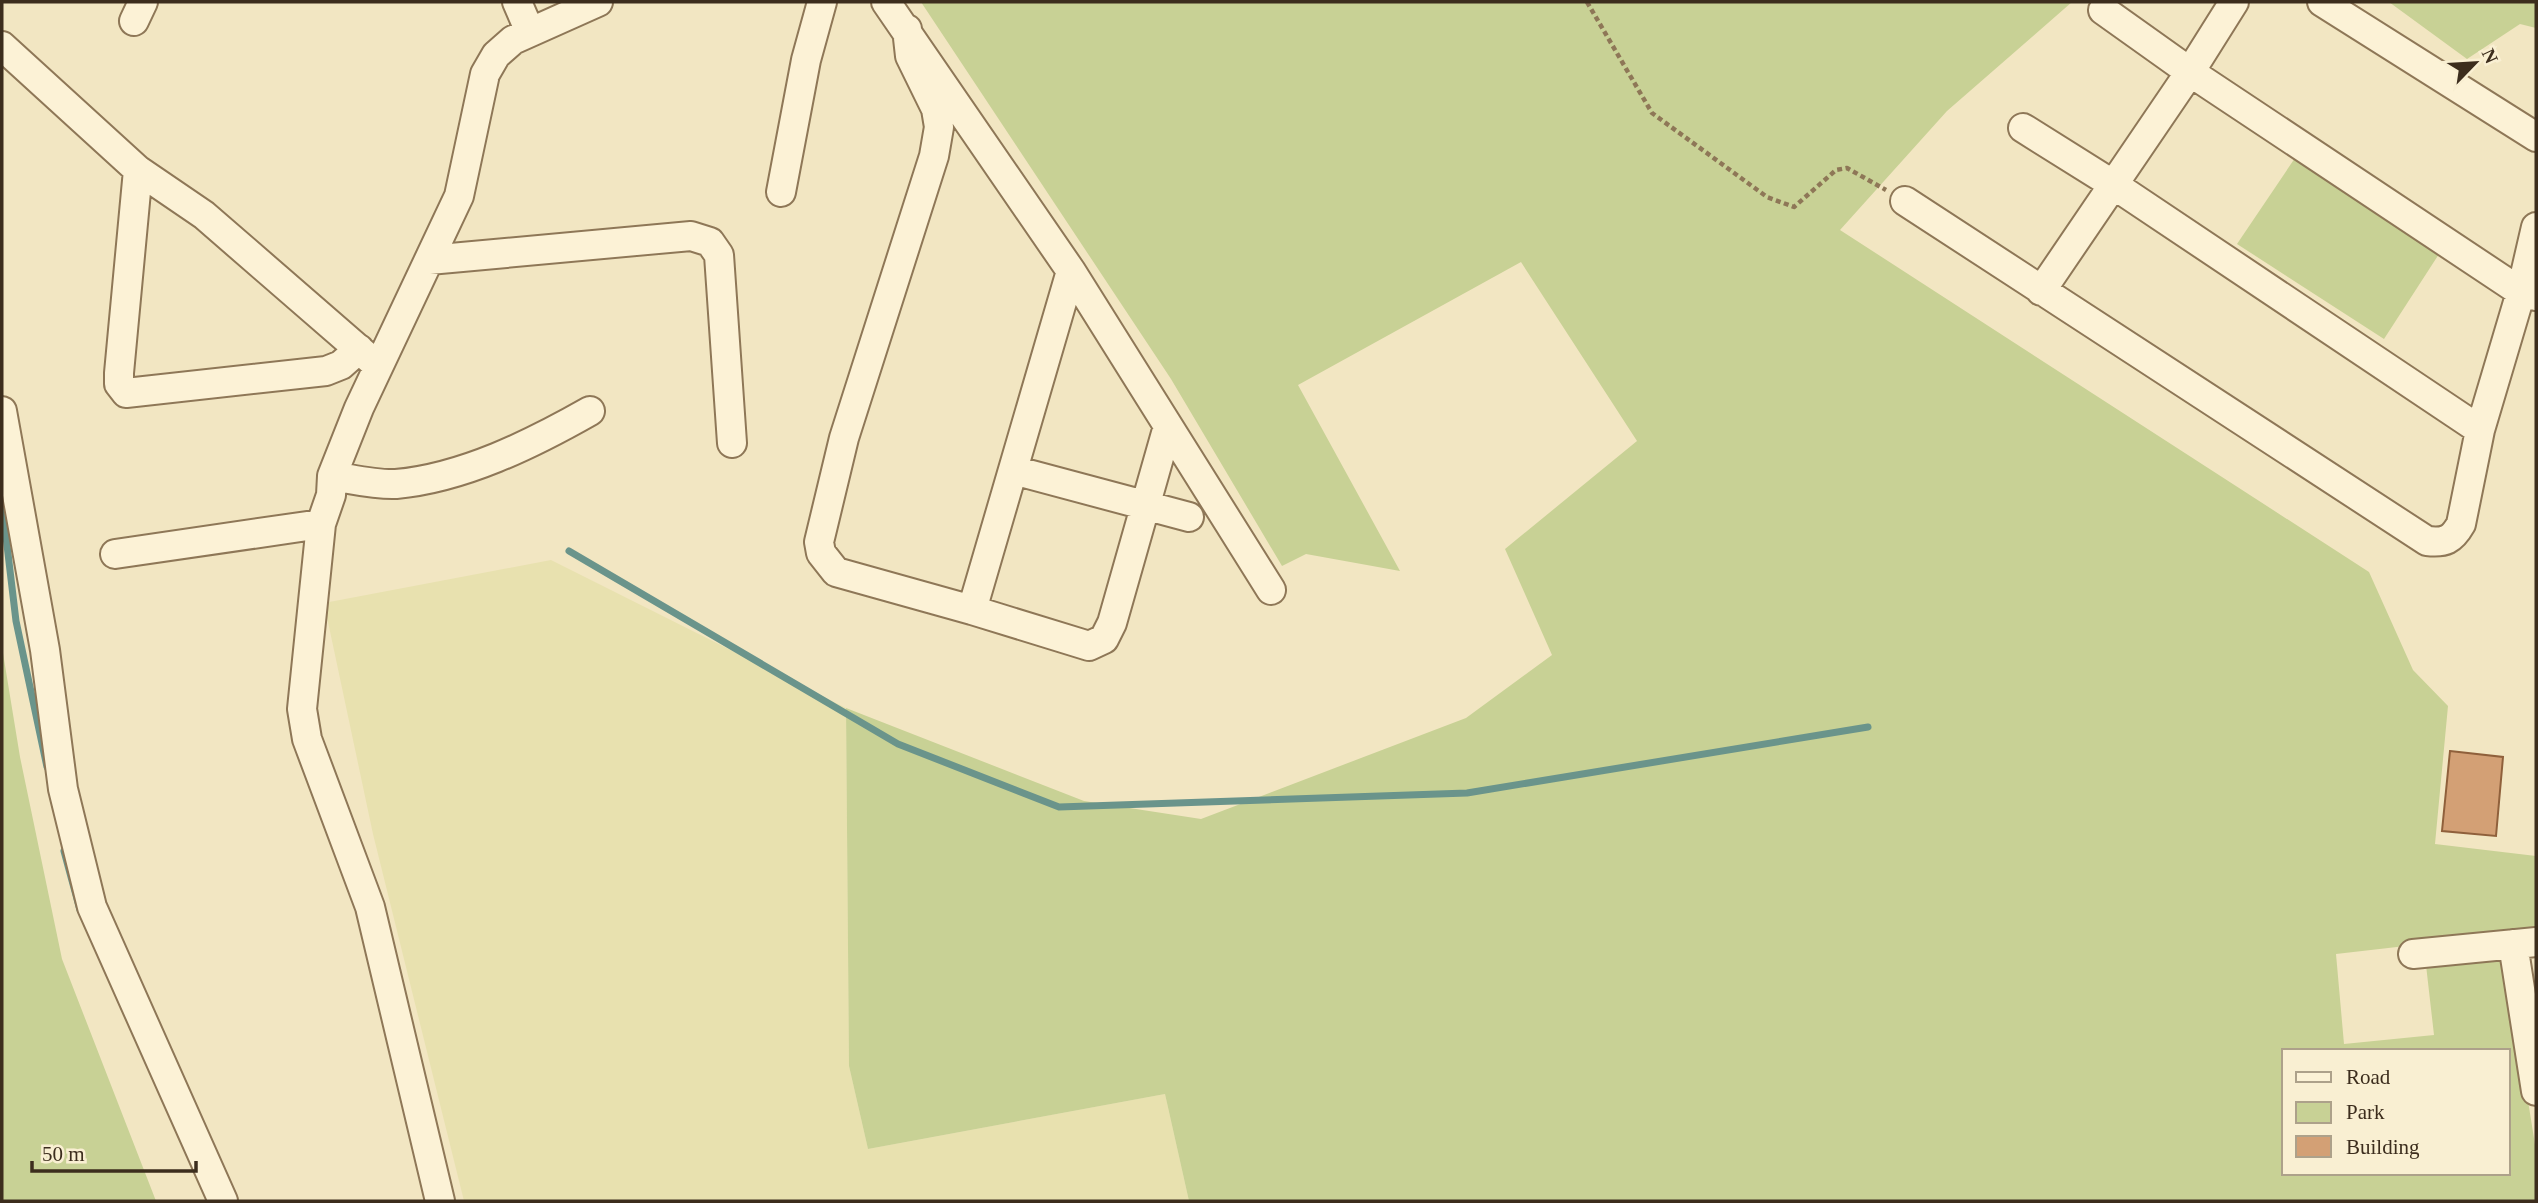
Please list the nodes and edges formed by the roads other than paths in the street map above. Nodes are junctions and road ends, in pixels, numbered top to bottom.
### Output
1 (517, 2) edge
2 (598, 2) edge
3 (822, 2) edge
4 (886, 2) edge
5 (2234, 2) edge
6 (2322, 2) edge
7 (2103, 10) dead end
8 (907, 29) junction
9 (530, 32) junction
10 (2, 46) edge
11 (2190, 72) junction
12 (2023, 128) dead end
13 (2536, 137) edge
14 (138, 170) junction
15 (2114, 185) junction
16 (781, 192) dead end
17 (1905, 201) road end
18 (2536, 227) edge
19 (429, 260) junction
20 (1071, 271) junction
21 (2041, 291) junction
22 (2529, 294) edge
23 (369, 357) junction
24 (2, 411) edge
25 (590, 411) dead end
26 (1168, 426) junction
27 (2480, 430) junction
28 (732, 443) dead end
29 (1013, 470) junction
30 (332, 476) junction
31 (1145, 507) junction
32 (1189, 516) dead end
33 (321, 524) junction
34 (115, 554) dead end
35 (1271, 590) dead end
36 (972, 610) junction
37 (2525, 943) edge
38 (2413, 954) dead end
39 (2536, 1091) edge
40 (223, 1201) edge
41 (440, 1201) edge

1 - 9 street
2 - 9 street
3 - 16 street
4 - 8 street
5 - 11 street
6 - 13 street
7 - 11 street
8 - 20 street
8 - 36 street
9 - 19 street
10 - 14 street
11 - 15 street
11 - 22 street
12 - 15 street
14 - 23 street
14 - 23 street
15 - 21 street
15 - 27 street
17 - 21 street
18 - 22 street
19 - 23 street
19 - 28 street
20 - 26 street
20 - 29 street
21 - 27 street
22 - 27 street
23 - 30 street
24 - 40 street
25 - 30 street
26 - 31 street
26 - 35 street
29 - 31 street
29 - 36 street
30 - 33 street
31 - 32 street
31 - 36 street
33 - 34 street
33 - 41 street
37 - 38 street
37 - 39 street

